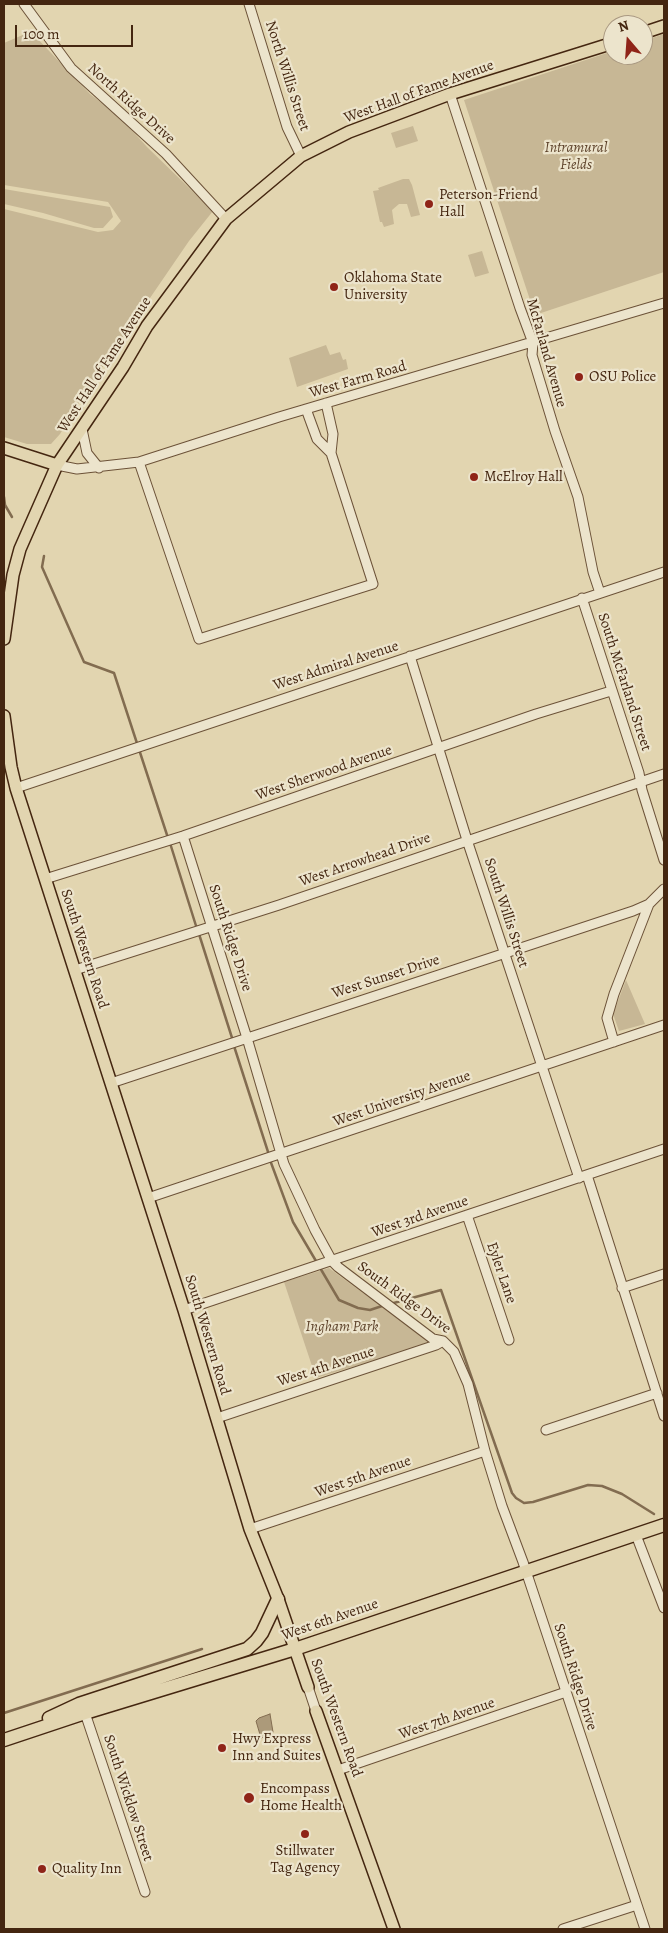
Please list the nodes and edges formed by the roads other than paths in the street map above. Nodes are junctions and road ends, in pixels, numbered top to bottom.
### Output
1 (24, 4) edge
2 (249, 4) edge
3 (603, 46) edge
4 (450, 94) junction
5 (301, 156) junction
6 (226, 219) junction
7 (664, 303) edge
8 (533, 343) junction
9 (326, 403) junction
10 (306, 409) junction
11 (82, 429) junction
12 (4, 448) edge
13 (331, 452) junction
14 (139, 462) junction
15 (58, 465) junction
16 (99, 468) junction
17 (664, 572) edge
18 (600, 593) junction
19 (582, 598) junction
20 (4, 639) edge
21 (410, 656) junction
22 (612, 691) junction
23 (4, 716) edge
24 (5, 745) edge
25 (439, 748) junction
26 (664, 774) edge
27 (640, 782) junction
28 (16, 788) junction
29 (178, 838) junction
30 (467, 840) junction
31 (664, 860) edge
32 (45, 879) junction
33 (664, 889) edge
34 (649, 904) junction
35 (212, 926) junction
36 (504, 952) junction
37 (75, 970) junction
38 (664, 1025) edge
39 (247, 1038) junction
40 (614, 1042) junction
41 (542, 1066) junction
42 (111, 1082) junction
43 (664, 1149) edge
44 (277, 1155) junction
45 (583, 1177) junction
46 (148, 1198) junction
47 (468, 1215) junction
48 (332, 1261) junction
49 (664, 1274) edge
50 (622, 1288) junction
51 (184, 1310) junction
52 (509, 1340) dead end
53 (443, 1342) junction
54 (657, 1393) junction
55 (664, 1416) edge
56 (217, 1418) junction
57 (546, 1430) dead end
58 (485, 1451) junction
59 (664, 1525) edge
60 (250, 1529) junction
61 (636, 1534) junction
62 (526, 1572) junction
63 (278, 1599) junction
64 (664, 1608) edge
65 (295, 1649) junction
66 (308, 1688) joint
67 (566, 1692) junction
68 (316, 1711) joint
69 (85, 1713) junction
70 (4, 1740) edge
71 (338, 1770) junction
72 (145, 1892) dead end
73 (637, 1905) junction
74 (394, 1929) edge
75 (563, 1929) edge
76 (645, 1929) edge

1 - 6 street, North Ridge Drive
2 - 5 street, North Willis Street
3 - 4 main road, West Hall of Fame Avenue
4 - 5 main road, West Hall of Fame Avenue
4 - 8 street, McFarland Avenue
5 - 6 main road, West Hall of Fame Avenue
6 - 11 main road, West Hall of Fame Avenue
7 - 8 street, West Farm Road
8 - 9 street, West Farm Road
8 - 18 street, McFarland Avenue
9 - 10 street, West Farm Road
9 - 13 street
10 - 13 street
10 - 14 street, West Farm Road
11 - 15 main road, West Hall of Fame Avenue
11 - 16 street
12 - 15 main road
13 - 14 street
14 - 16 street, West Farm Road
15 - 16 street, West Farm Road
15 - 20 main road, West Hall of Fame Avenue
17 - 18 street, West Admiral Avenue
18 - 19 street, West Admiral Avenue
19 - 21 street, West Admiral Avenue
19 - 22 street, South McFarland Street
21 - 25 street, South Willis Street
21 - 28 street, West Admiral Avenue
22 - 25 street, West Sherwood Avenue
22 - 27 street, South McFarland Street
23 - 24 main road, South Western Road
24 - 28 main road, South Western Road
25 - 29 street, West Sherwood Avenue
25 - 30 street, South Willis Street
26 - 27 street, West Arrowhead Drive
27 - 30 street, West Arrowhead Drive
27 - 31 street, South McFarland Street
28 - 32 main road, South Western Road
29 - 32 street, West Sherwood Avenue
29 - 35 street, South Ridge Drive
30 - 35 street, West Arrowhead Drive
30 - 36 street, South Willis Street
32 - 37 main road, South Western Road
33 - 34 street, West Sunset Drive
34 - 36 street, West Sunset Drive
34 - 40 street
35 - 37 street, West Arrowhead Drive
35 - 39 street, South Ridge Drive
36 - 39 street, West Sunset Drive
36 - 41 street, South Willis Street
37 - 42 main road, South Western Road
38 - 40 street, West University Avenue
39 - 42 street, West Sunset Drive
39 - 44 street, South Ridge Drive
40 - 41 street, West University Avenue
41 - 44 street, West University Avenue
41 - 45 street, South Willis Street
42 - 46 main road, South Western Road
43 - 45 street, West 3rd Avenue
44 - 46 street, West University Avenue
44 - 48 street, South Ridge Drive
45 - 47 street, West 3rd Avenue
45 - 50 street, South Willis Street
46 - 51 main road, South Western Road
47 - 48 street, West 3rd Avenue
47 - 52 street, Eyler Lane
48 - 51 street, West 3rd Avenue
48 - 53 street, South Ridge Drive
49 - 50 street
50 - 54 street, South Willis Street
51 - 56 main road, South Western Road
53 - 56 street, West 4th Avenue
53 - 58 street, South Ridge Drive
54 - 55 street, South Willis Street
54 - 57 street
56 - 60 main road, South Western Road
58 - 60 street, West 5th Avenue
58 - 62 street, South Ridge Drive
59 - 61 highway, West 6th Avenue
60 - 63 main road, South Western Road
61 - 62 highway, West 6th Avenue
61 - 64 street
62 - 65 highway, West 6th Avenue
62 - 67 street, South Ridge Drive
63 - 65 main road, South Western Road
63 - 70 highway
65 - 66 main road, South Western Road
65 - 69 highway, West 6th Avenue
66 - 68 street, South Western Road
67 - 71 street, West 7th Avenue
67 - 73 street, South Ridge Drive
68 - 71 main road, South Western Road
69 - 70 highway, West 6th Avenue
69 - 72 street, South Wicklow Street
71 - 74 main road, South Western Road
73 - 75 street
73 - 76 street, South Ridge Drive

